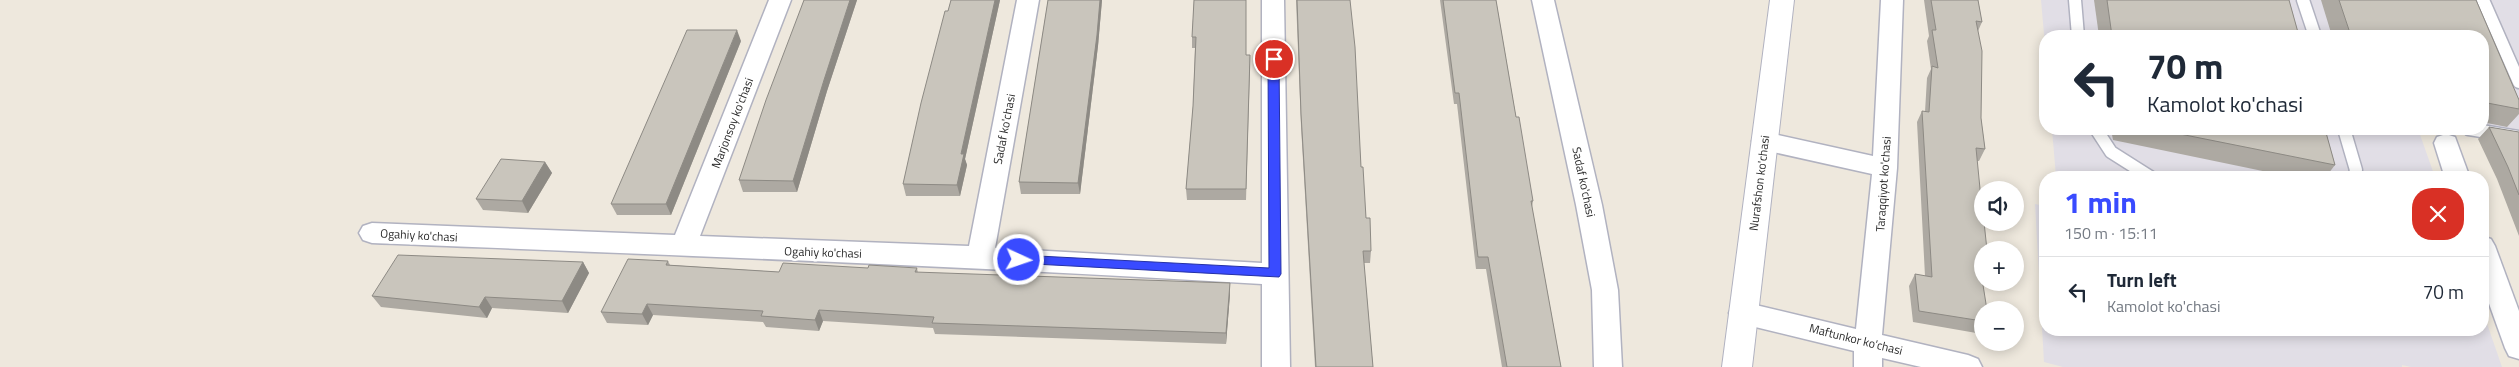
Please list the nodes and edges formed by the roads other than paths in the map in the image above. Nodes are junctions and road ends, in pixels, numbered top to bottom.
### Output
1 (780, 0) edge
2 (1028, 0) edge
3 (1273, 0) edge
4 (1543, 0) edge
5 (1782, 0) edge
6 (1892, 0) edge
7 (2075, 0) edge
8 (2304, 0) edge
9 (2483, 0) edge
10 (2078, 30) edge
11 (2313, 30) edge
12 (2519, 82) edge
13 (2489, 132) edge
14 (2098, 135) edge
15 (2346, 135) edge
16 (2519, 137) edge
17 (1764, 141) junction
18 (2446, 143) dead end
19 (1885, 168) junction
20 (2140, 171) edge
21 (2356, 171) edge
22 (2456, 171) edge
23 (372, 233) dead end
24 (683, 247) junction
25 (980, 257) junction
26 (2489, 265) edge
27 (1275, 274) junction
28 (1743, 312) junction
29 (2519, 348) edge
30 (1868, 354) edge
31 (1276, 367) edge
32 (1608, 367) edge
33 (1736, 367) edge
34 (1968, 367) edge

1 - 24 street, Marjonsoy ko'chasi
2 - 25 street, Sadaf ko'chasi
3 - 27 street
4 - 32 street, Sadaf ko'chasi
5 - 17 street, Nurafshon ko'chasi
6 - 19 street, Taraqqiyot ko'chasi
7 - 10 lane
8 - 11 lane
9 - 12 lane
13 - 16 lane
14 - 20 lane
15 - 21 lane
17 - 19 street
17 - 28 street, Nurafshon ko'chasi
18 - 22 street
19 - 30 street, Taraqqiyot ko'chasi
23 - 24 street, Ogahiy ko'chasi
24 - 25 street, Ogahiy ko'chasi
25 - 27 street, Ogahiy ko'chasi
26 - 29 street
27 - 31 street
28 - 30 street, Maftunkor ko'chasi
28 - 33 street, Nurafshon ko'chasi
30 - 34 street, Maftunkor ko'chasi

